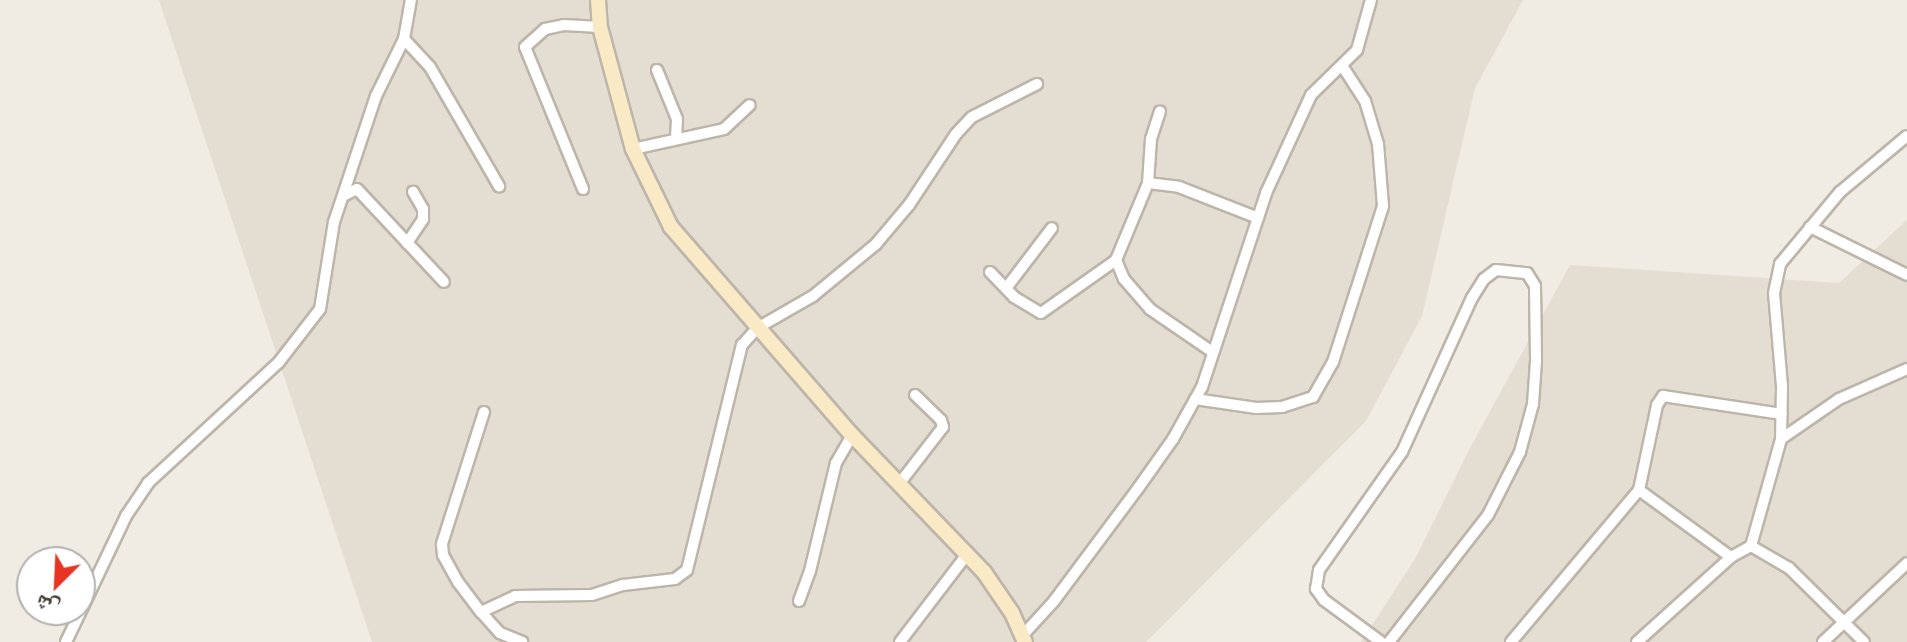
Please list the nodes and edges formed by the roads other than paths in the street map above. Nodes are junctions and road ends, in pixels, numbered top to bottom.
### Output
1 (411, 0) edge
2 (598, 0) edge
3 (1371, 0) edge
4 (600, 27) junction
5 (404, 39) junction
6 (1343, 67) junction
7 (657, 70) dead end
8 (1037, 84) dead end
9 (750, 105) dead end
10 (1160, 111) dead end
11 (1907, 136) edge
12 (676, 138) junction
13 (633, 149) junction
14 (1148, 183) junction
15 (499, 186) dead end
16 (583, 189) dead end
17 (413, 192) dead end
18 (345, 195) junction
19 (1258, 218) junction
20 (1810, 227) junction
21 (1052, 228) dead end
22 (407, 243) junction
23 (1116, 260) junction
24 (990, 272) dead end
25 (1907, 275) edge
26 (444, 282) dead end
27 (1007, 287) junction
28 (759, 326) junction
29 (1211, 351) junction
30 (1907, 369) edge
31 (915, 395) dead end
32 (1195, 399) junction
33 (484, 412) dead end
34 (1782, 414) junction
35 (852, 435) junction
36 (1781, 439) junction
37 (899, 484) junction
38 (1639, 490) junction
39 (1751, 546) junction
40 (968, 553) junction
41 (1731, 557) junction
42 (1907, 563) edge
43 (799, 601) dead end
44 (481, 612) junction
45 (1845, 623) junction
46 (1024, 638) edge
47 (66, 642) edge
48 (522, 642) edge
49 (900, 642) edge
50 (1381, 642) edge
51 (1389, 642) edge
52 (1511, 642) edge
53 (1637, 642) edge
54 (1823, 642) edge
55 (1864, 642) edge

1 - 5 street
2 - 4 street
3 - 6 street
4 - 13 street
4 - 16 street
5 - 15 street
5 - 18 street
6 - 19 street
6 - 32 street
7 - 12 street
8 - 28 street
9 - 12 street
10 - 14 street
11 - 20 street
12 - 13 street
13 - 28 street
14 - 19 street
14 - 23 street
17 - 22 street
18 - 22 street
18 - 47 street
19 - 29 street
20 - 25 street
20 - 34 street
21 - 27 street
22 - 26 street
23 - 27 street
23 - 29 street
24 - 27 street
28 - 35 street
28 - 44 street
29 - 32 street
30 - 36 street
31 - 37 street
32 - 46 street
33 - 44 street
34 - 36 street
34 - 38 street
35 - 37 street
35 - 43 street
36 - 39 street
37 - 40 street
38 - 41 street
38 - 52 street
39 - 41 street
39 - 45 street
40 - 46 street
40 - 49 street
41 - 53 street
42 - 45 street
44 - 48 street
45 - 54 street
45 - 55 street
50 - 51 street

